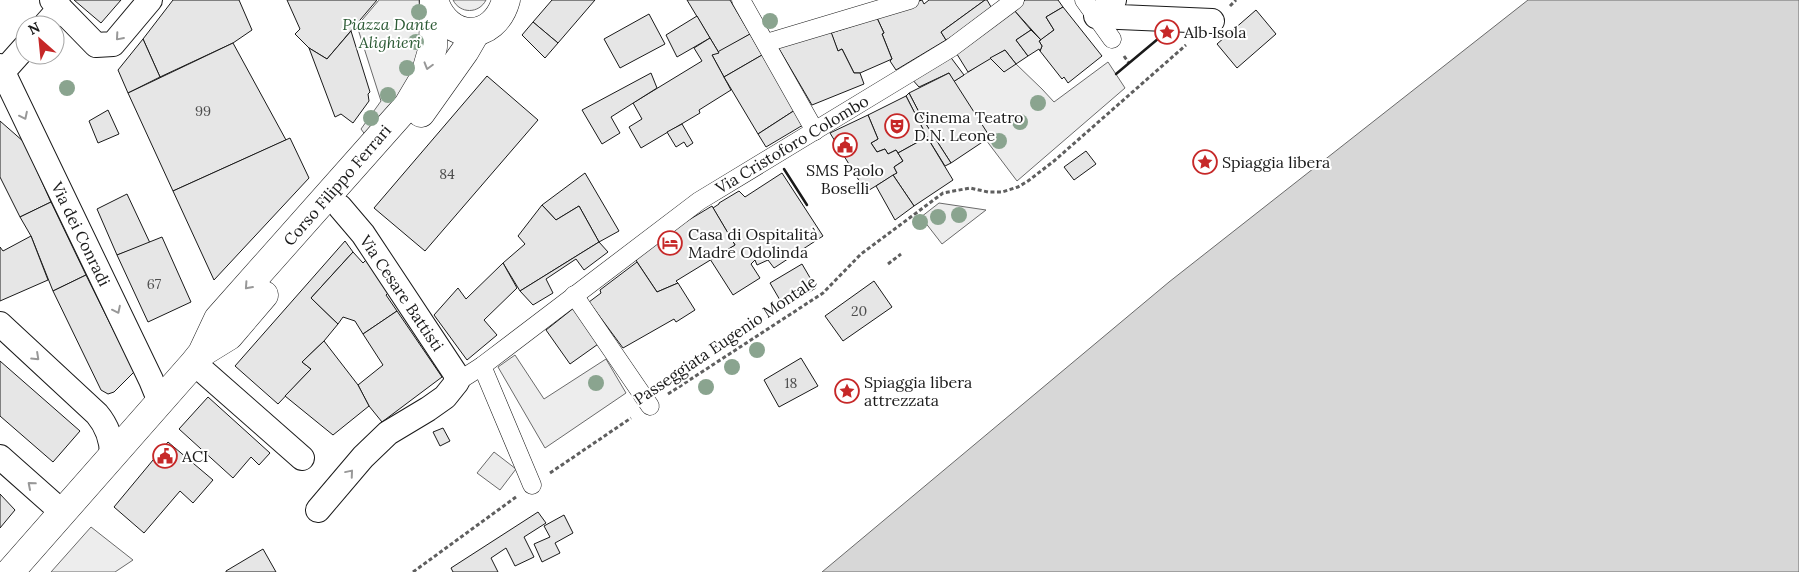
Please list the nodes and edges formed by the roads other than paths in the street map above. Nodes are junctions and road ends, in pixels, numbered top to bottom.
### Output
1 (150, 0) edge
2 (434, 0) edge
3 (741, 0) edge
4 (910, 0) edge
5 (1015, 0) edge
6 (1114, 0) edge
7 (508, 3) edge
8 (1090, 8) edge
9 (52, 11) edge
10 (1212, 21) road end
11 (476, 32) junction
12 (1112, 40) dead end
13 (766, 44) junction
14 (15, 57) edge
15 (1, 71) edge
16 (815, 130) junction
17 (340, 207) junction
18 (574, 295) junction
19 (0, 324) edge
20 (198, 358) junction
21 (482, 366) junction
22 (457, 382) junction
23 (160, 402) junction
24 (650, 406) road end
25 (112, 454) junction
26 (0, 458) edge
27 (302, 458) dead end
28 (532, 485) road end
29 (318, 510) dead end
30 (62, 512) junction
31 (10, 572) edge

1 -> 9 street
2 - 11 main road, Corso Filippo Ferrari
2 -> 20 main road, Corso Filippo Ferrari
3 - 13 street
4 - 13 street
5 - 16 street, Via Cristoforo Colombo
6 - 8 street
7 - 11 main road, Corso Filippo Ferrari
8 - 10 street
8 - 12 street
11 - 17 main road, Corso Filippo Ferrari
13 - 16 street
14 - 15 street
15 -> 23 street, Via dei Conradi
16 - 18 street, Via Cristoforo Colombo
17 - 20 main road, Corso Filippo Ferrari
17 - 22 street, Via Cesare Battisti
18 - 21 street, Via Cristoforo Colombo
18 - 24 street
19 -> 25 street
20 - 23 main road, Corso Filippo Ferrari
20 - 27 street
21 - 22 street, Via Cristoforo Colombo
21 - 28 street
29 -> 22 street
23 - 25 main road, Corso Filippo Ferrari
25 - 30 main road, Corso Filippo Ferrari
30 -> 26 street
30 - 31 main road, Corso Filippo Ferrari

